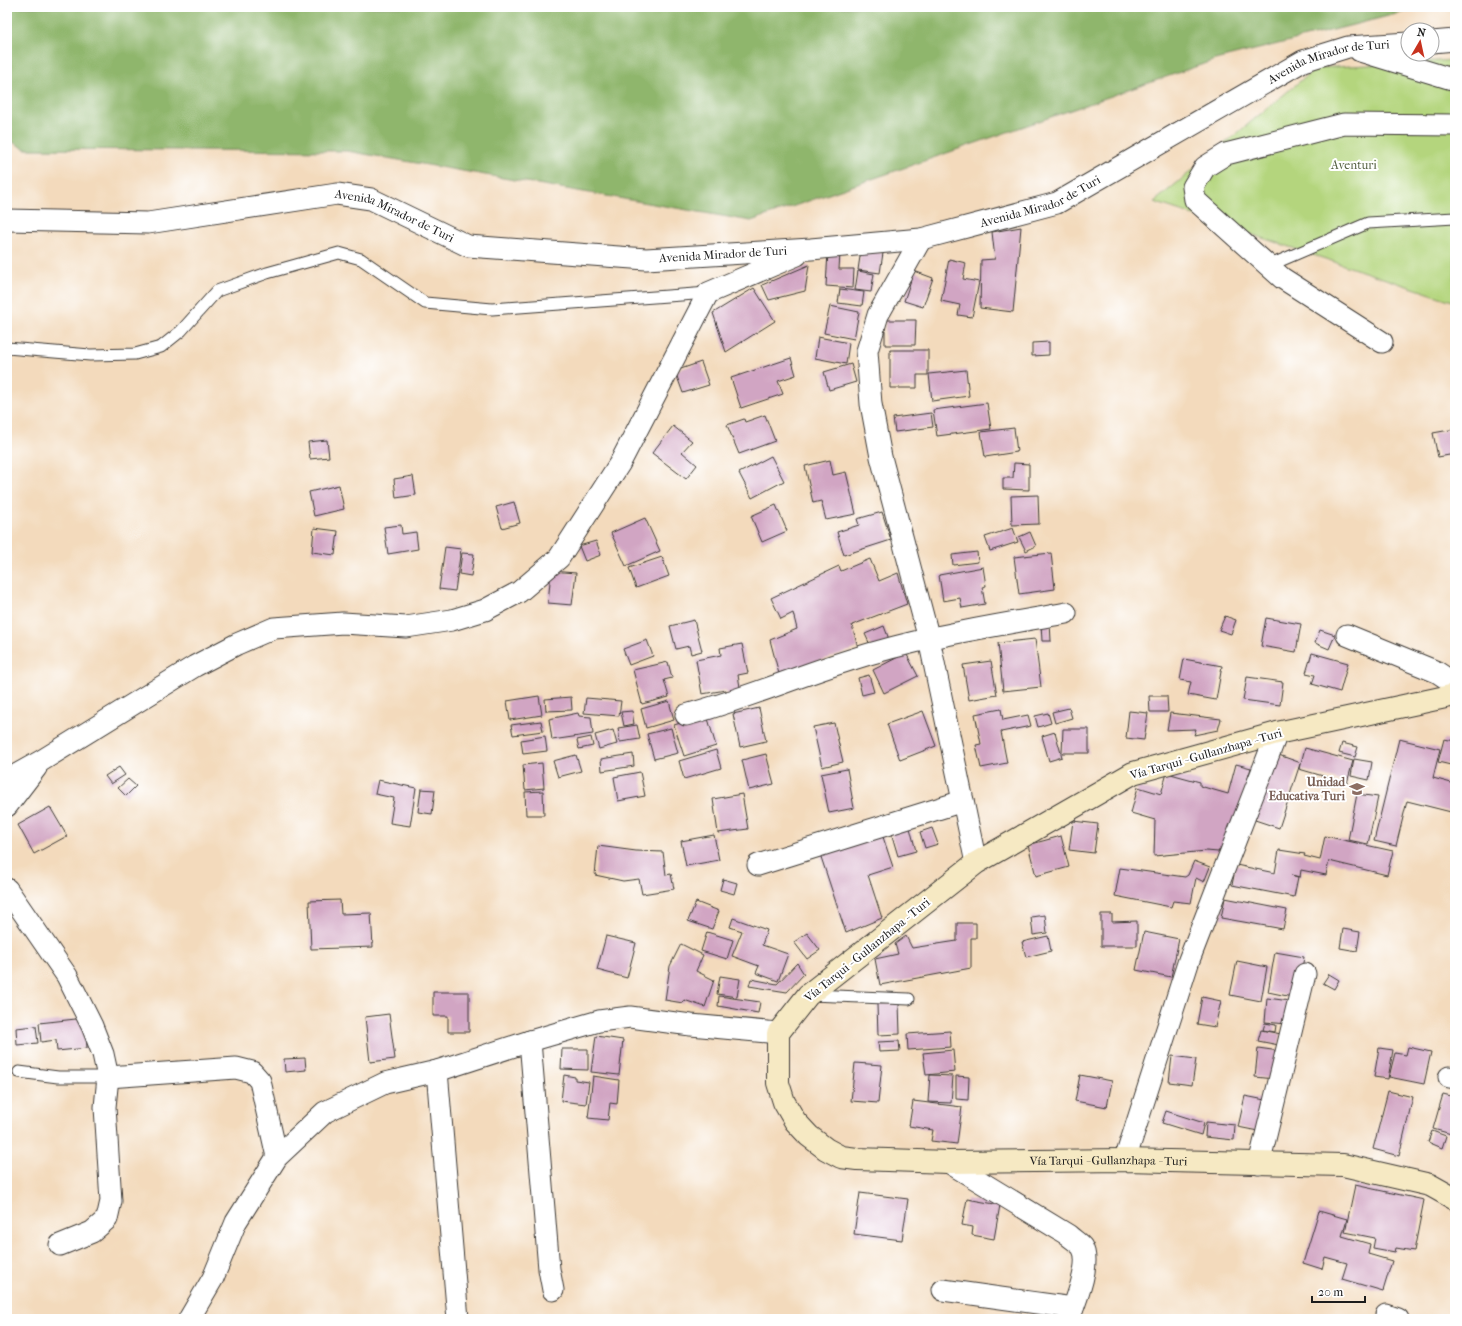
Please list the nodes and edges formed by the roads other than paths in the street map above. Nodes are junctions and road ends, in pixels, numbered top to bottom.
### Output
1 (1455, 40) edge
2 (1440, 41) edge
3 (1400, 44) edge
4 (1348, 47) junction
5 (1455, 80) edge
6 (1455, 125) edge
7 (1455, 218) edge
8 (7, 220) edge
9 (921, 239) junction
10 (811, 249) junction
11 (1268, 266) junction
12 (708, 293) junction
13 (1382, 342) dead end
14 (7, 348) edge
15 (1066, 613) dead end
16 (1347, 635) dead end
17 (929, 638) junction
18 (1455, 684) edge
19 (1455, 695) edge
20 (686, 715) dead end
21 (1276, 733) junction
22 (41, 761) junction
23 (7, 780) edge
24 (963, 801) junction
25 (7, 806) edge
26 (976, 863) junction
27 (758, 865) dead end
28 (7, 889) edge
29 (1305, 974) dead end
30 (808, 995) junction
31 (910, 1000) dead end
32 (778, 1033) junction
33 (530, 1041) junction
34 (437, 1071) junction
35 (19, 1072) dead end
36 (108, 1077) junction
37 (277, 1157) junction
38 (1125, 1160) junction
39 (948, 1162) junction
40 (1259, 1164) junction
41 (1455, 1199) edge
42 (60, 1245) dead end
43 (553, 1290) dead end
44 (943, 1290) dead end
45 (1071, 1314) edge
46 (189, 1319) edge
47 (458, 1319) edge

1 - 2 street
3 - 4 street, Avenida Mirador de Turi
4 - 5 street
4 - 9 street, Avenida Mirador de Turi
6 - 11 street
7 - 11 lane
8 - 10 street, Avenida Mirador de Turi
9 - 10 street, Avenida Mirador de Turi
9 - 17 street
10 - 12 street
11 - 13 street
12 - 14 lane
12 - 22 street
15 - 17 street
16 - 18 street
17 - 20 street
17 - 24 street
19 - 21 main road, Vía Tarqui - Gullanzhapa - Turi
21 - 26 main road, Vía Tarqui - Gullanzhapa - Turi
21 - 38 street
22 - 23 street
22 - 25 street
24 - 26 street
24 - 27 street
26 - 30 main road, Vía Tarqui - Gullanzhapa - Turi
28 - 36 street
29 - 40 street
30 - 31 lane
30 - 32 main road, Vía Tarqui - Gullanzhapa - Turi
32 - 33 street
32 - 39 main road, Vía Tarqui - Gullanzhapa - Turi
33 - 34 street
33 - 43 street
34 - 37 street
34 - 47 street
35 - 36 lane
36 - 37 street
36 - 42 street
37 - 46 street
38 - 39 main road, Vía Tarqui - Gullanzhapa - Turi
38 - 40 main road, Vía Tarqui - Gullanzhapa - Turi
39 - 45 street
40 - 41 main road, Vía Tarqui - Gullanzhapa - Turi
44 - 45 street

